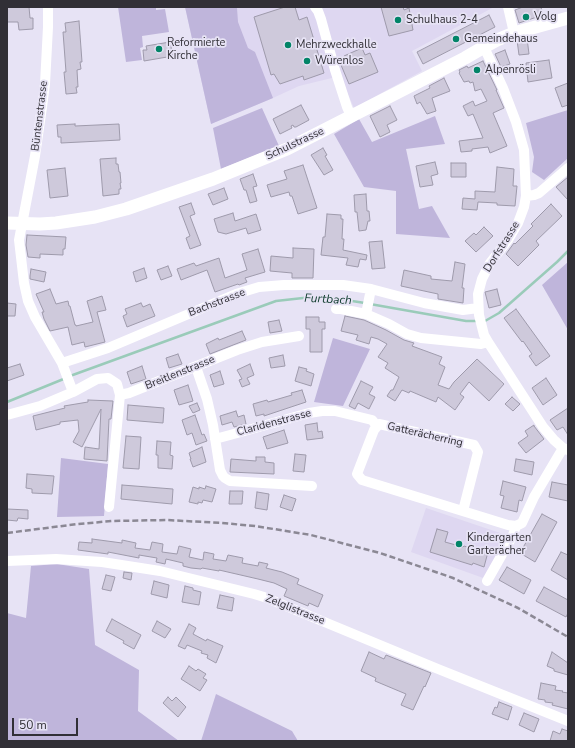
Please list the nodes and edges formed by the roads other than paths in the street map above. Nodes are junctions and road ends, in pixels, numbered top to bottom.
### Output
1 (48, 7) edge
2 (315, 7) edge
3 (508, 7) edge
4 (568, 18) edge
5 (514, 33) junction
6 (484, 46) junction
7 (352, 116) junction
8 (568, 168) edge
9 (526, 196) junction
10 (7, 223) edge
11 (22, 224) junction
12 (370, 293) junction
13 (336, 308) dead end
14 (366, 312) junction
15 (479, 312) junction
16 (300, 336) dead end
17 (488, 342) junction
18 (196, 366) junction
19 (63, 367) junction
20 (71, 390) junction
21 (120, 395) junction
22 (7, 415) edge
23 (377, 426) junction
24 (215, 439) junction
25 (566, 449) edge
26 (312, 486) dead end
27 (109, 507) dead end
28 (463, 511) junction
29 (516, 526) junction
30 (7, 562) edge
31 (487, 581) dead end
32 (568, 720) edge

1 - 11 street, Büntenstrasse
2 - 7 street
3 - 5 street
4 - 5 street, Schulstrasse
5 - 6 street, Schulstrasse
6 - 7 street, Schulstrasse
6 - 9 street, Dorfstrasse
7 - 11 street, Schulstrasse
8 - 9 street
9 - 15 street, Dorfstrasse
10 - 11 street, Schulstrasse
11 - 19 street, Büntenstrasse
12 - 14 street
12 - 15 street, Bachstrasse
12 - 19 street, Bachstrasse
13 - 14 street
14 - 17 street
15 - 17 street, Dorfstrasse
16 - 18 street, Breitlenstrasse
17 - 25 street, Dorfstrasse
18 - 21 street, Breitlenstrasse
18 - 24 street
19 - 20 street
20 - 21 street
20 - 22 street
21 - 27 street
23 - 24 street, Claridenstrasse
23 - 28 street, Gatterächerring
23 - 28 street, Gatterächerring
24 - 26 street
25 - 29 street
28 - 29 street, Gatterächerring
29 - 31 street
30 - 32 street, Zelglistrasse

